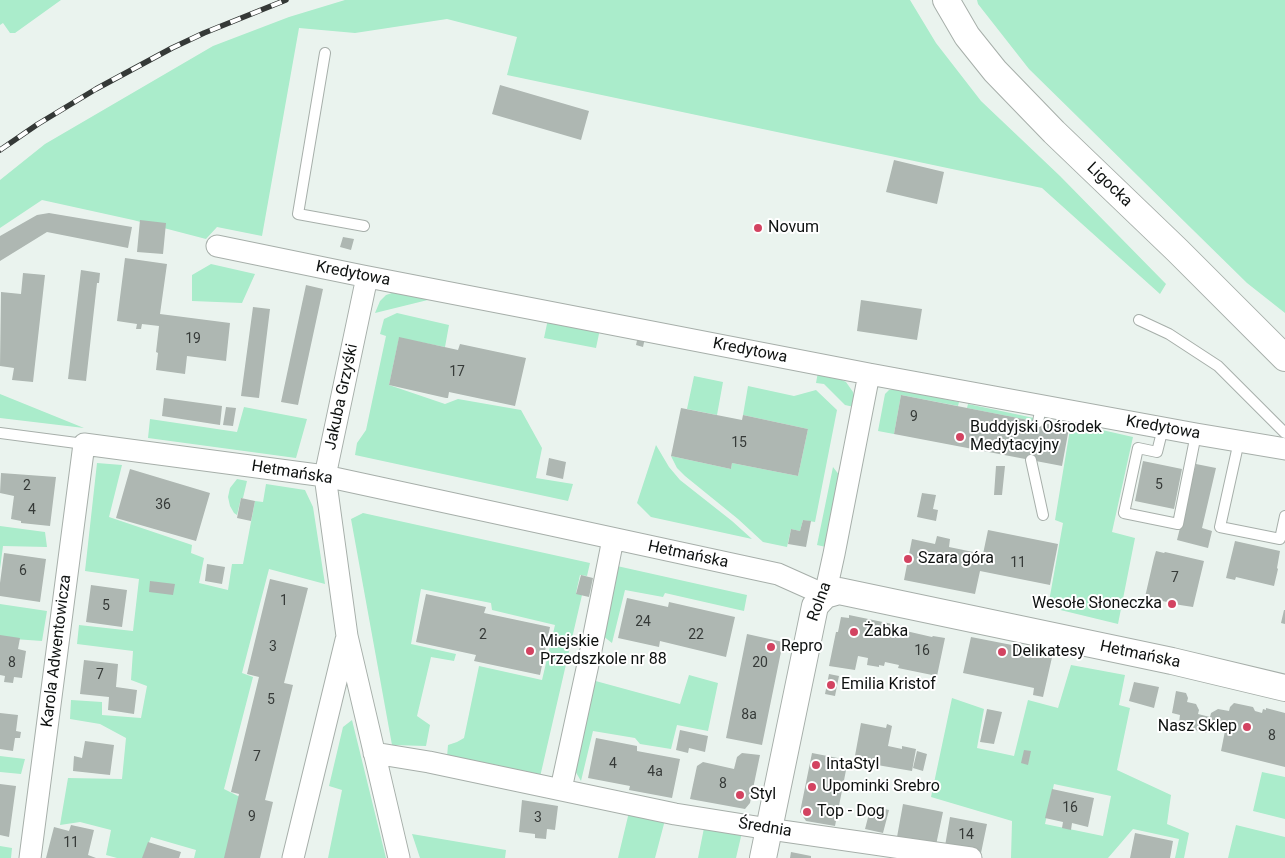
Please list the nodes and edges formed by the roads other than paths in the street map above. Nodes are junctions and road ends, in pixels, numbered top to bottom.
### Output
1 (946, 0) edge
2 (325, 53) dead end
3 (364, 226) dead end
4 (217, 246) dead end
5 (367, 277) junction
6 (1139, 320) dead end
7 (1285, 358) edge
8 (869, 374) junction
9 (1162, 428) junction
10 (0, 433) edge
11 (1285, 433) edge
12 (1196, 434) junction
13 (1239, 442) junction
14 (84, 444) junction
15 (1285, 449) edge
16 (1031, 460) dead end
17 (325, 476) junction
18 (1043, 515) dead end
19 (1285, 516) edge
20 (613, 538) junction
21 (1282, 539) edge
22 (825, 595) junction
23 (347, 636) junction
24 (1285, 688) edge
25 (374, 753) junction
26 (561, 789) junction
27 (769, 829) junction
28 (30, 858) edge
29 (293, 858) edge
30 (399, 858) edge
31 (764, 858) edge
32 (971, 858) edge

1 - 7 street, Ligocka
2 - 3 lane
4 - 5 street, Kredytowa
5 - 8 street, Kredytowa
5 - 17 street, Jakuba Grzyśki
6 - 11 lane
8 - 9 street, Kredytowa
8 - 22 street, Rolna
9 - 12 street, Kredytowa
9 - 12 lane
10 - 14 lane
12 - 13 street, Kredytowa
13 - 15 street, Kredytowa
13 - 21 lane
14 - 17 street, Hetmańska
14 - 28 street, Karola Adwentowicza
16 - 18 lane
17 - 20 street, Hetmańska
17 - 23 street, Jakuba Grzyśki
19 - 21 lane
20 - 22 street, Hetmańska
20 - 26 street
22 - 24 street, Hetmańska
22 - 27 street, Rolna
23 - 25 street, Jakuba Grzyśki
23 - 29 street, Jakuba Grzyśki
25 - 26 street, Średnia
25 - 30 street, Jakuba Grzyśki
26 - 27 street, Średnia
27 - 31 street, Rolna
27 - 32 street, Średnia

